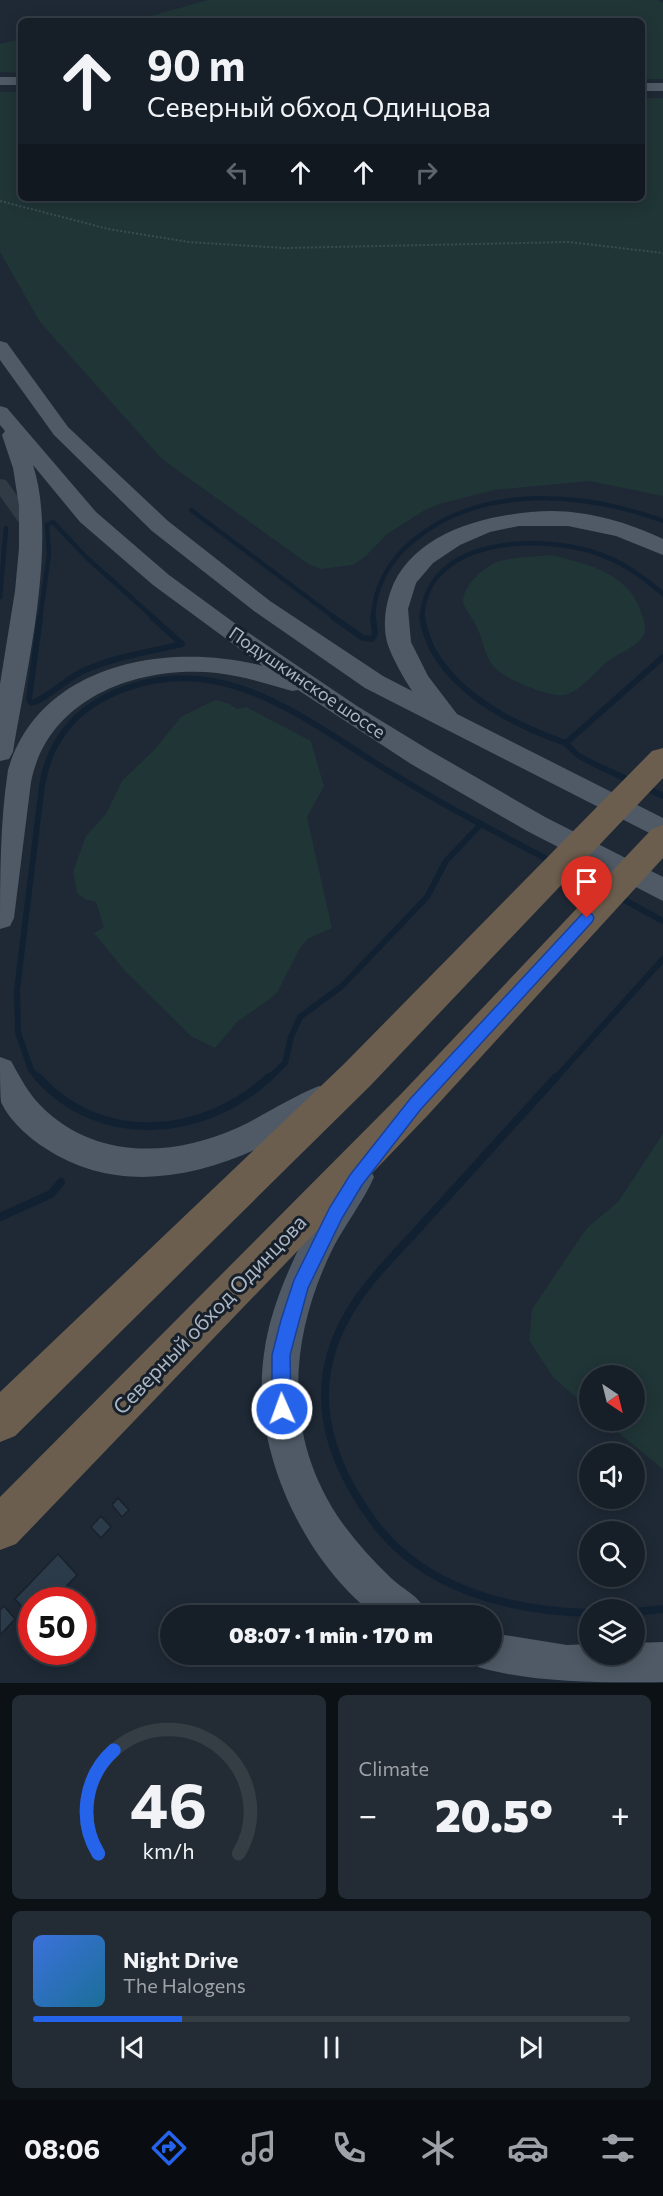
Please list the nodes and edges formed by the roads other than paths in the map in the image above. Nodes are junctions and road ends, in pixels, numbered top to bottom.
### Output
1 (0, 81) edge
2 (18, 81) edge
3 (645, 87) edge
4 (663, 87) edge
5 (0, 347) edge
6 (0, 413) edge
7 (0, 483) edge
8 (30, 526) junction
9 (663, 548) edge
10 (348, 712) junction
11 (471, 732) junction
12 (0, 752) edge
13 (660, 762) edge
14 (663, 830) edge
15 (663, 837) edge
16 (663, 890) edge
17 (0, 918) edge
18 (0, 1070) edge
19 (357, 1075) junction
20 (415, 1104) junction
21 (0, 1421) edge
22 (0, 1528) edge
23 (392, 1605) edge
24 (502, 1655) edge
25 (663, 1662) edge

1 - 2 main road
3 - 4 main road
5 - 11 main road
6 - 8 main road
6 - 10 main road, Подушкинское шоссе
7 - 8 street
8 - 12 main road
9 - 11 main road
10 - 16 main road, Подушкинское шоссе
10 - 17 main road
11 - 14 main road
13 - 19 highway
15 - 20 highway, Северный обход Одинцова
18 - 19 main road
19 - 21 highway
20 - 22 highway, Северный обход Одинцова
20 - 23 main road
24 - 25 main road

